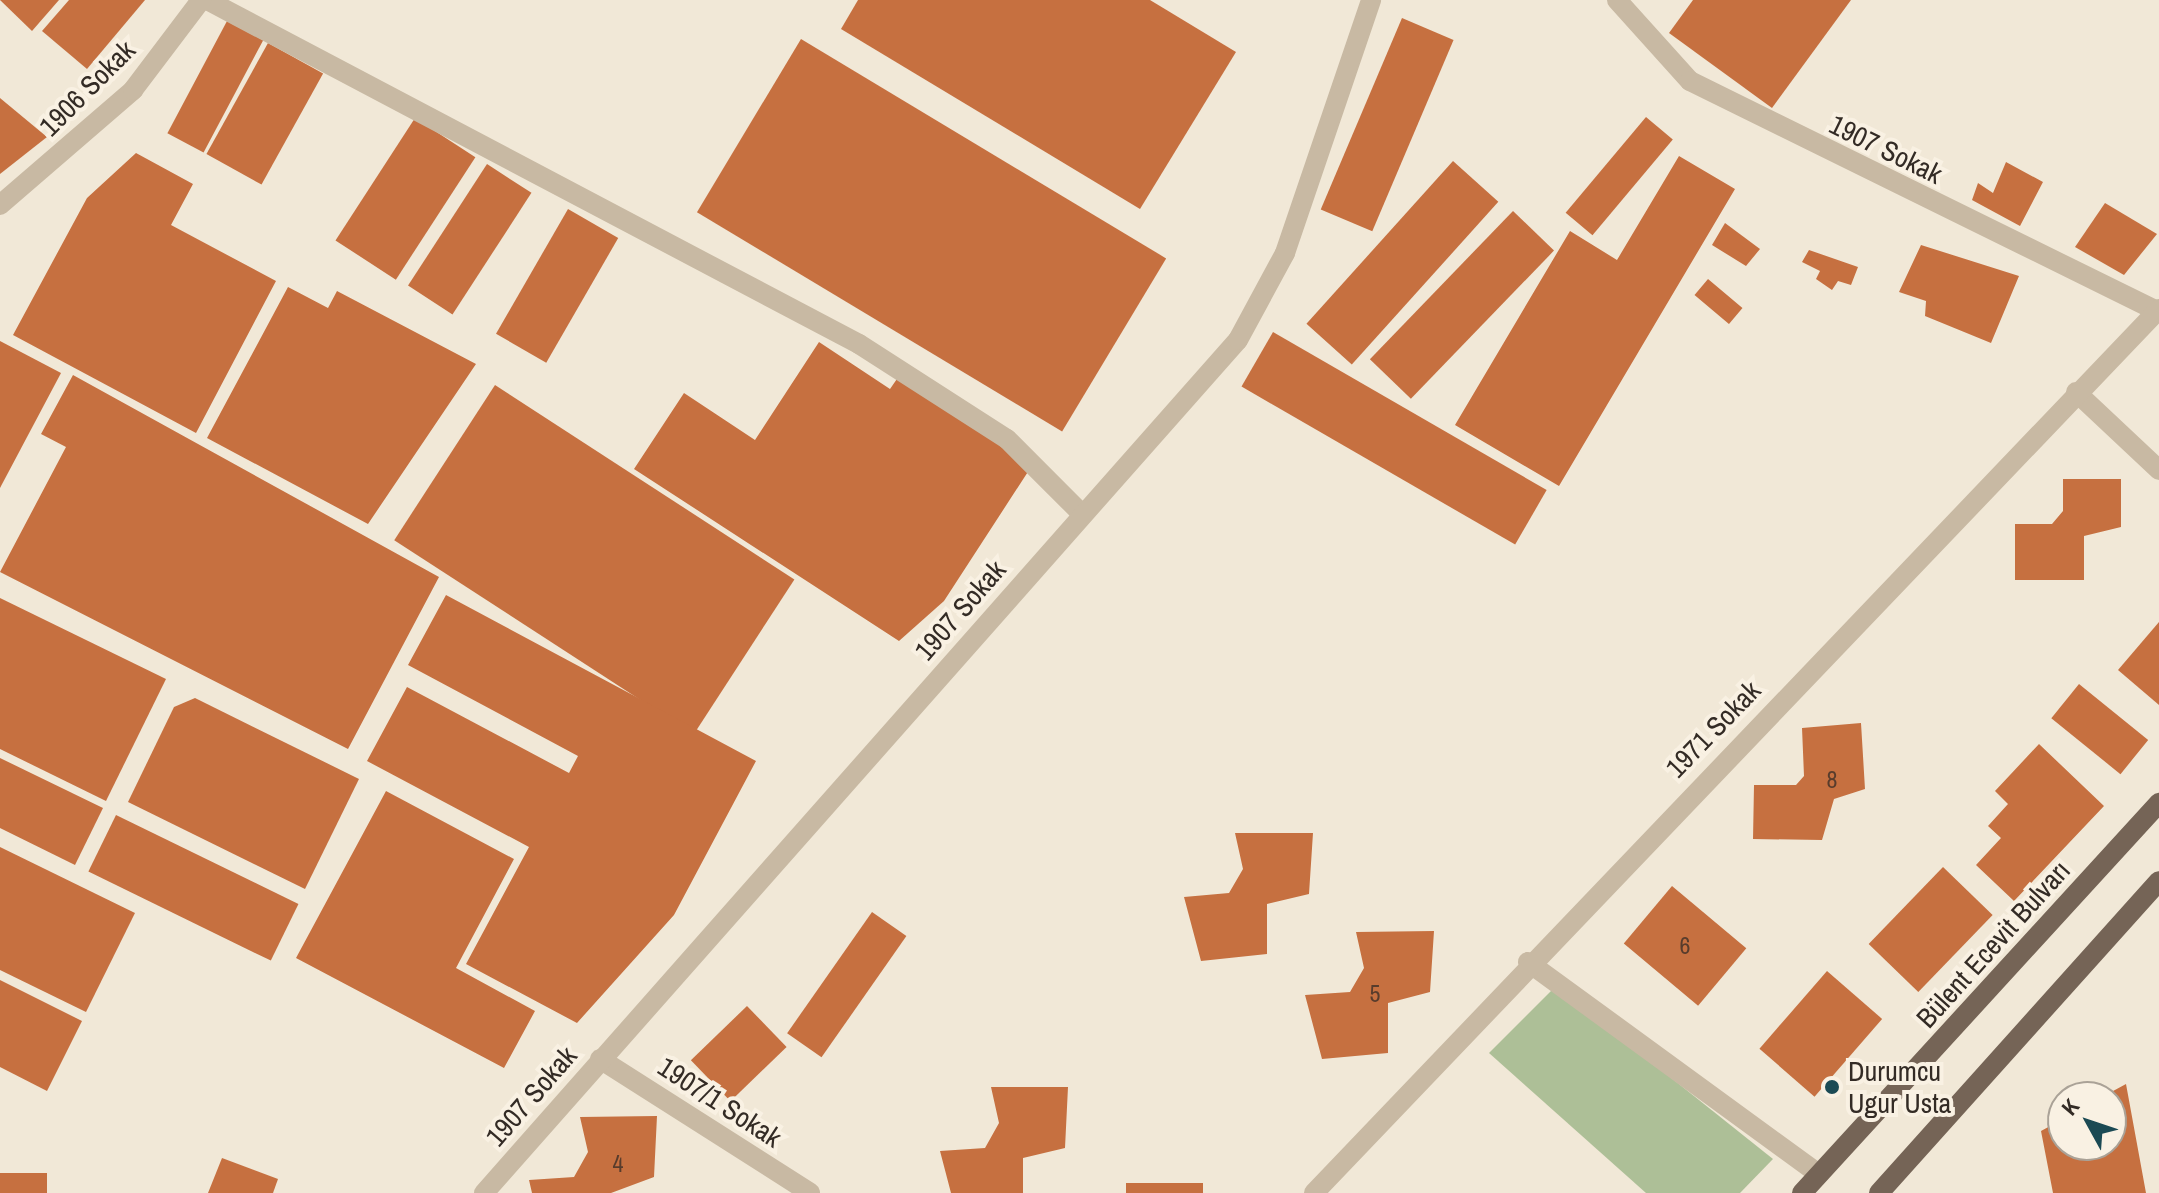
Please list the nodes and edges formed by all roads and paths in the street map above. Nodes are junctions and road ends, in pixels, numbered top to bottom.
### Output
1 (204, 0) edge
2 (1371, 0) edge
3 (1617, 0) edge
4 (0, 205) edge
5 (2158, 310) edge
6 (2076, 392) junction
7 (2159, 470) edge
8 (1082, 514) junction
9 (2159, 803) edge
10 (2159, 881) edge
11 (1528, 962) junction
12 (600, 1059) junction
13 (1819, 1174) junction
14 (484, 1193) edge
15 (810, 1193) edge
16 (1314, 1193) edge
17 (1802, 1193) edge
18 (1879, 1193) edge

1 - 4 street, 1906 Sokak
1 - 8 street
2 - 8 street, 1907 Sokak
3 - 5 street, 1907 Sokak
5 - 6 street, 1971 Sokak
6 - 7 street
6 - 11 street, 1971 Sokak
8 - 12 street, 1907 Sokak
9 - 13 main road, Bülent Ecevit Bulvarı
10 - 18 main road
11 - 13 street
11 - 16 street, 1971 Sokak
12 - 14 street, 1907 Sokak
12 - 15 street, 1907/1 Sokak
13 - 17 main road, Bülent Ecevit Bulvarı

